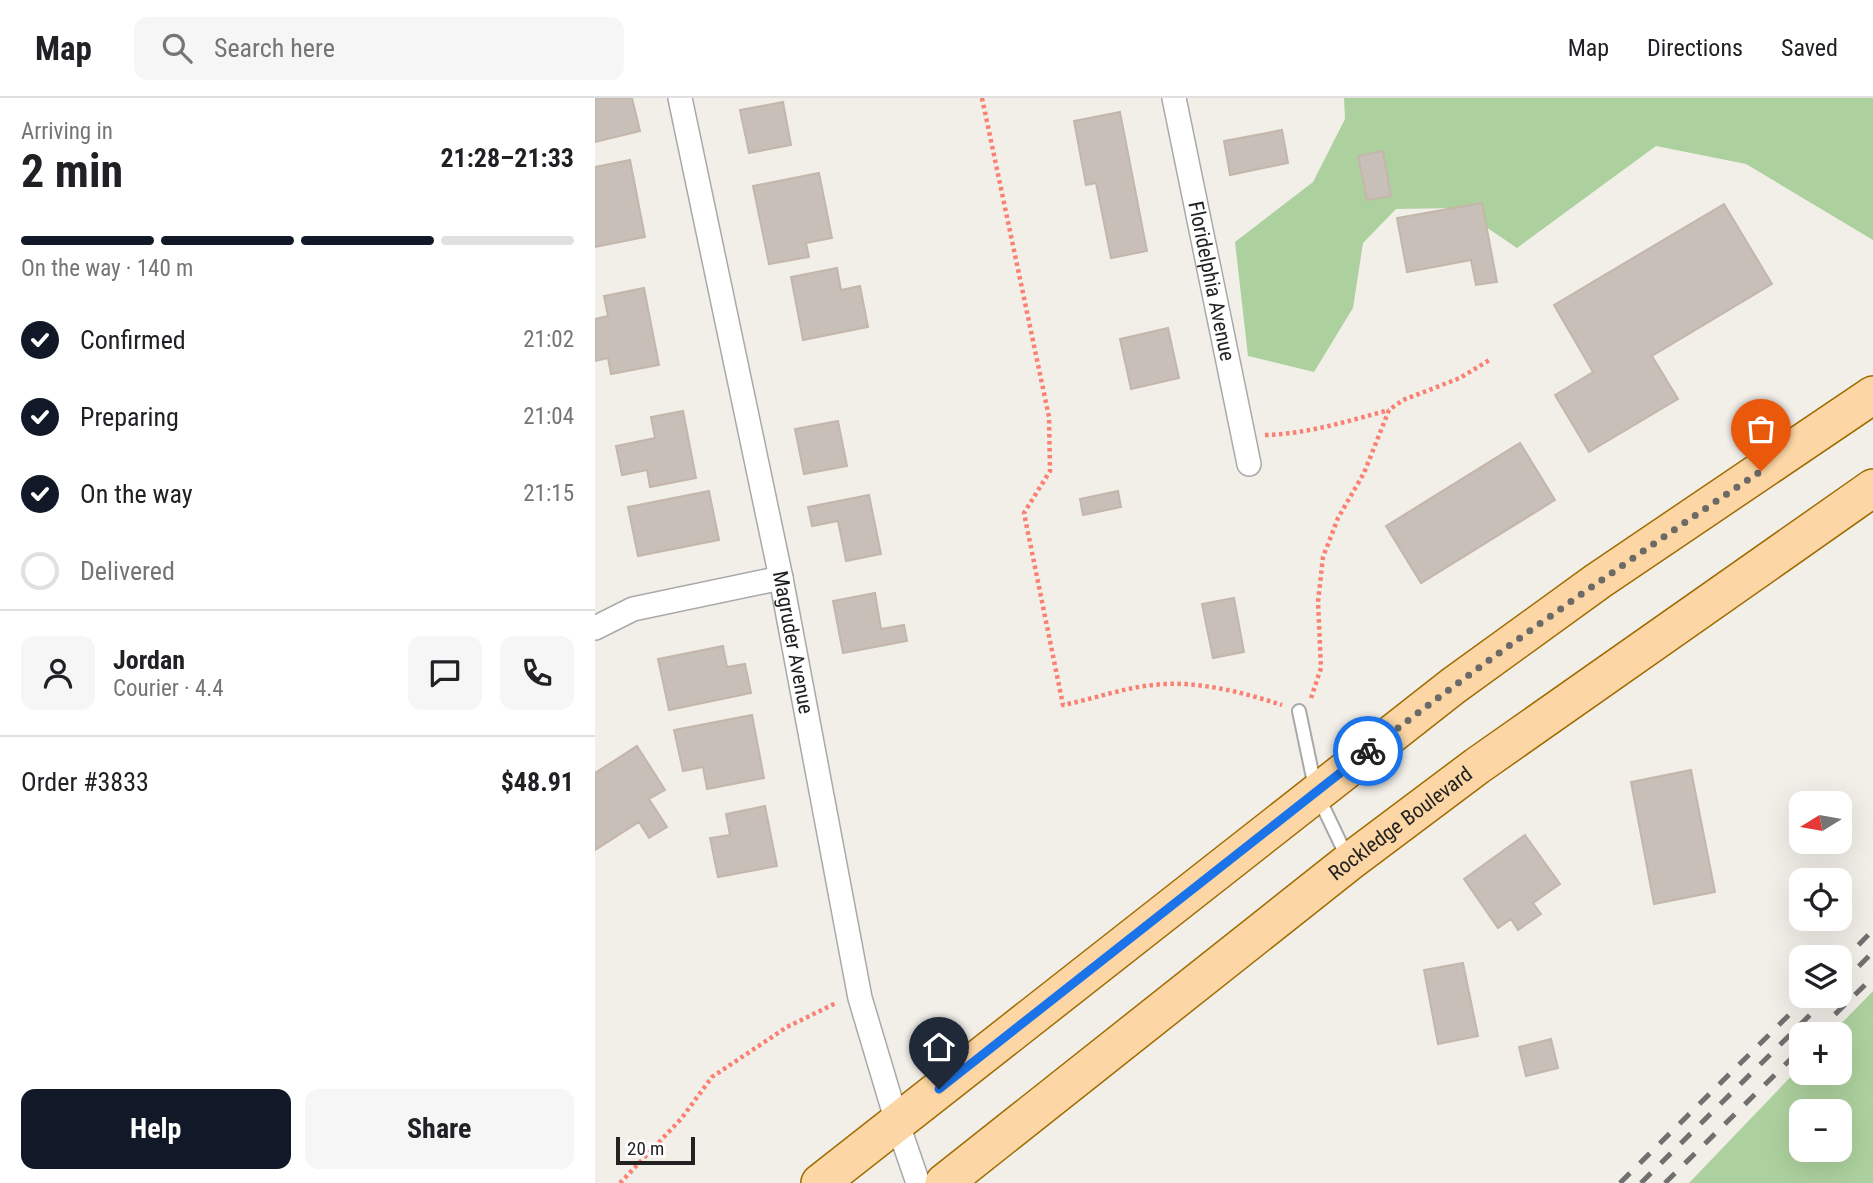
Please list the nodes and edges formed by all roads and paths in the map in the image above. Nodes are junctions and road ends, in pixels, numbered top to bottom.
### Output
1 (680, 98) edge
2 (982, 98) edge
3 (1174, 98) edge
4 (1491, 359) dead end
5 (1873, 395) edge
6 (1389, 410) junction
7 (1243, 436) junction
8 (1249, 464) dead end
9 (1873, 488) edge
10 (781, 578) junction
11 (595, 628) edge
12 (1299, 711) junction
13 (1316, 792) junction
14 (1349, 862) junction
15 (859, 992) junction
16 (897, 1122) junction
17 (620, 1183) edge
18 (820, 1183) edge
19 (918, 1183) edge
20 (944, 1183) edge

1 - 10 street, Magruder Avenue
2 - 12 path
3 - 7 street, Floridelphia Avenue
4 - 6 path
5 - 13 main road
6 - 7 path
6 - 12 path
7 - 8 street, Floridelphia Avenue
9 - 14 main road, Rockledge Boulevard
10 - 11 street
10 - 15 street, Magruder Avenue
12 - 13 lane
13 - 14 lane
13 - 16 main road
14 - 20 main road, Rockledge Boulevard
15 - 16 street, Magruder Avenue
15 - 17 path
16 - 18 main road
16 - 19 street, Magruder Avenue

